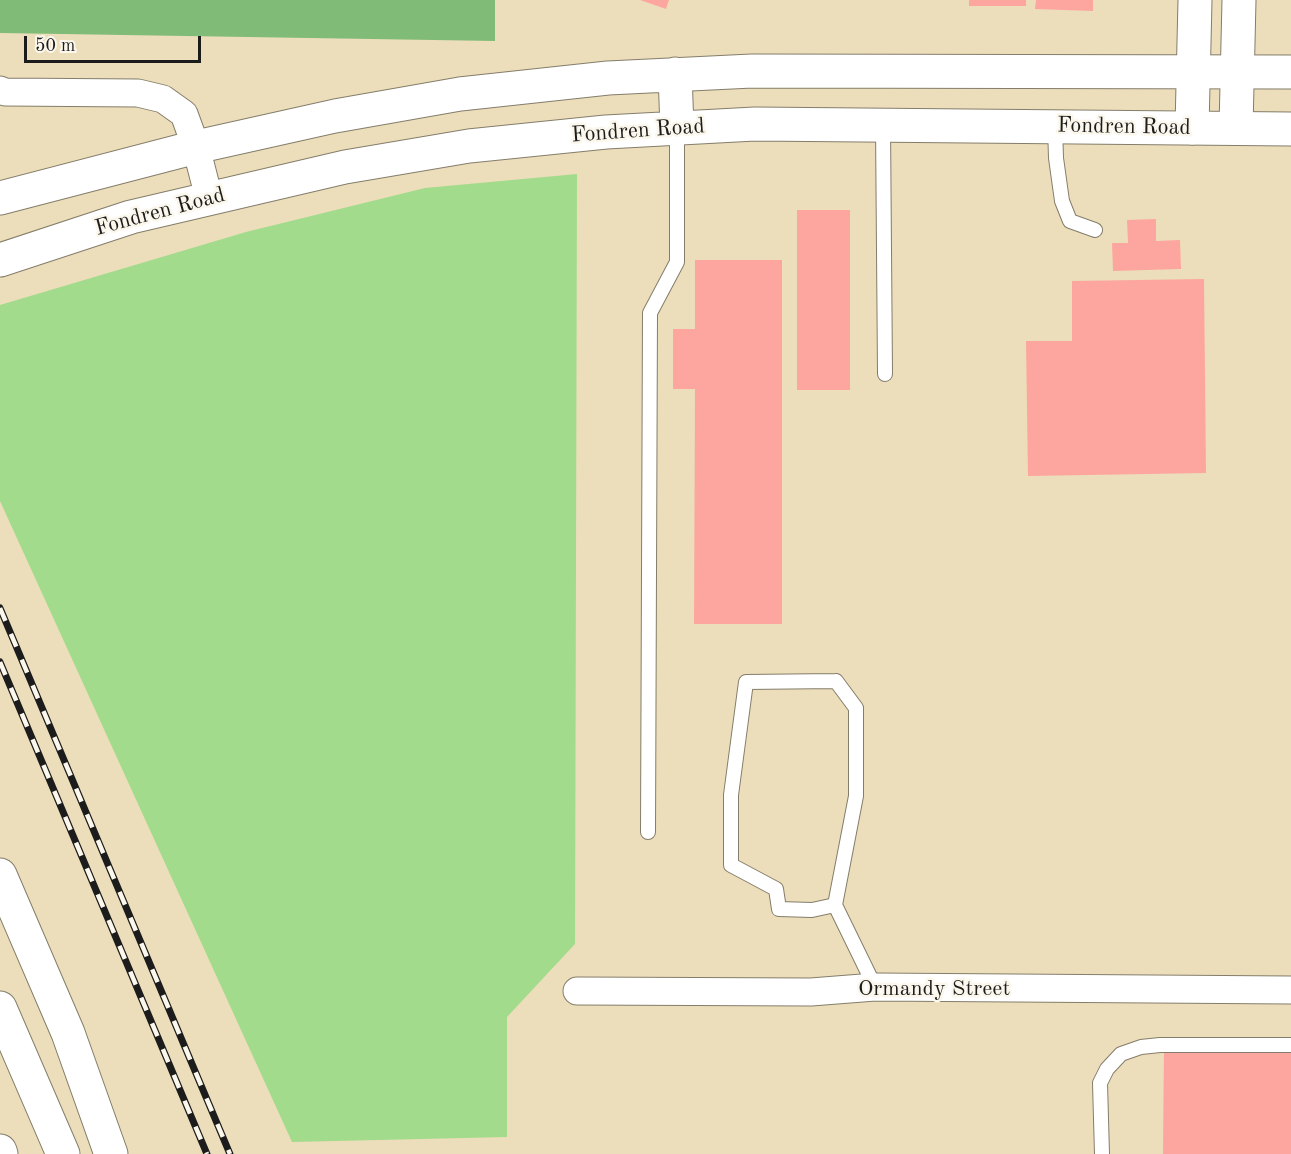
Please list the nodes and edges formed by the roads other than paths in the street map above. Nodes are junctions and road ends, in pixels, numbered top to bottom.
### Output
1 (1195, 0) edge
2 (1239, 0) edge
3 (1193, 71) junction
4 (1237, 71) junction
5 (1291, 72) edge
6 (675, 74) junction
7 (0, 90) edge
8 (883, 125) junction
9 (1055, 126) junction
10 (677, 128) junction
11 (1192, 128) junction
12 (1236, 128) junction
13 (1291, 129) edge
14 (196, 147) junction
15 (0, 198) edge
16 (209, 198) junction
17 (1095, 230) dead end
18 (0, 260) edge
19 (885, 374) dead end
20 (648, 832) dead end
21 (0, 875) edge
22 (835, 905) junction
23 (875, 987) junction
24 (1291, 990) edge
25 (577, 991) dead end
26 (0, 1008) edge
27 (1291, 1045) edge
28 (63, 1154) edge
29 (111, 1154) edge
30 (1102, 1154) edge

1 - 3 main road
2 - 4 main road
3 - 4 main road
3 - 6 main road
3 - 11 main road
4 - 5 main road
4 - 12 main road
6 - 10 main road
6 - 14 main road
7 - 14 street
8 - 9 main road, Fondren Road
8 - 10 main road, Fondren Road
8 - 19 lane
9 - 11 main road, Fondren Road
9 - 17 lane
10 - 16 main road, Fondren Road
10 - 20 lane
11 - 12 main road, Fondren Road
12 - 13 main road, Fondren Road
14 - 15 main road
14 - 16 street
16 - 18 main road, Fondren Road
21 - 29 main road
22 - 22 lane
22 - 23 lane
23 - 24 street, Ormandy Street
23 - 25 street, Ormandy Street
26 - 28 main road
27 - 30 lane

